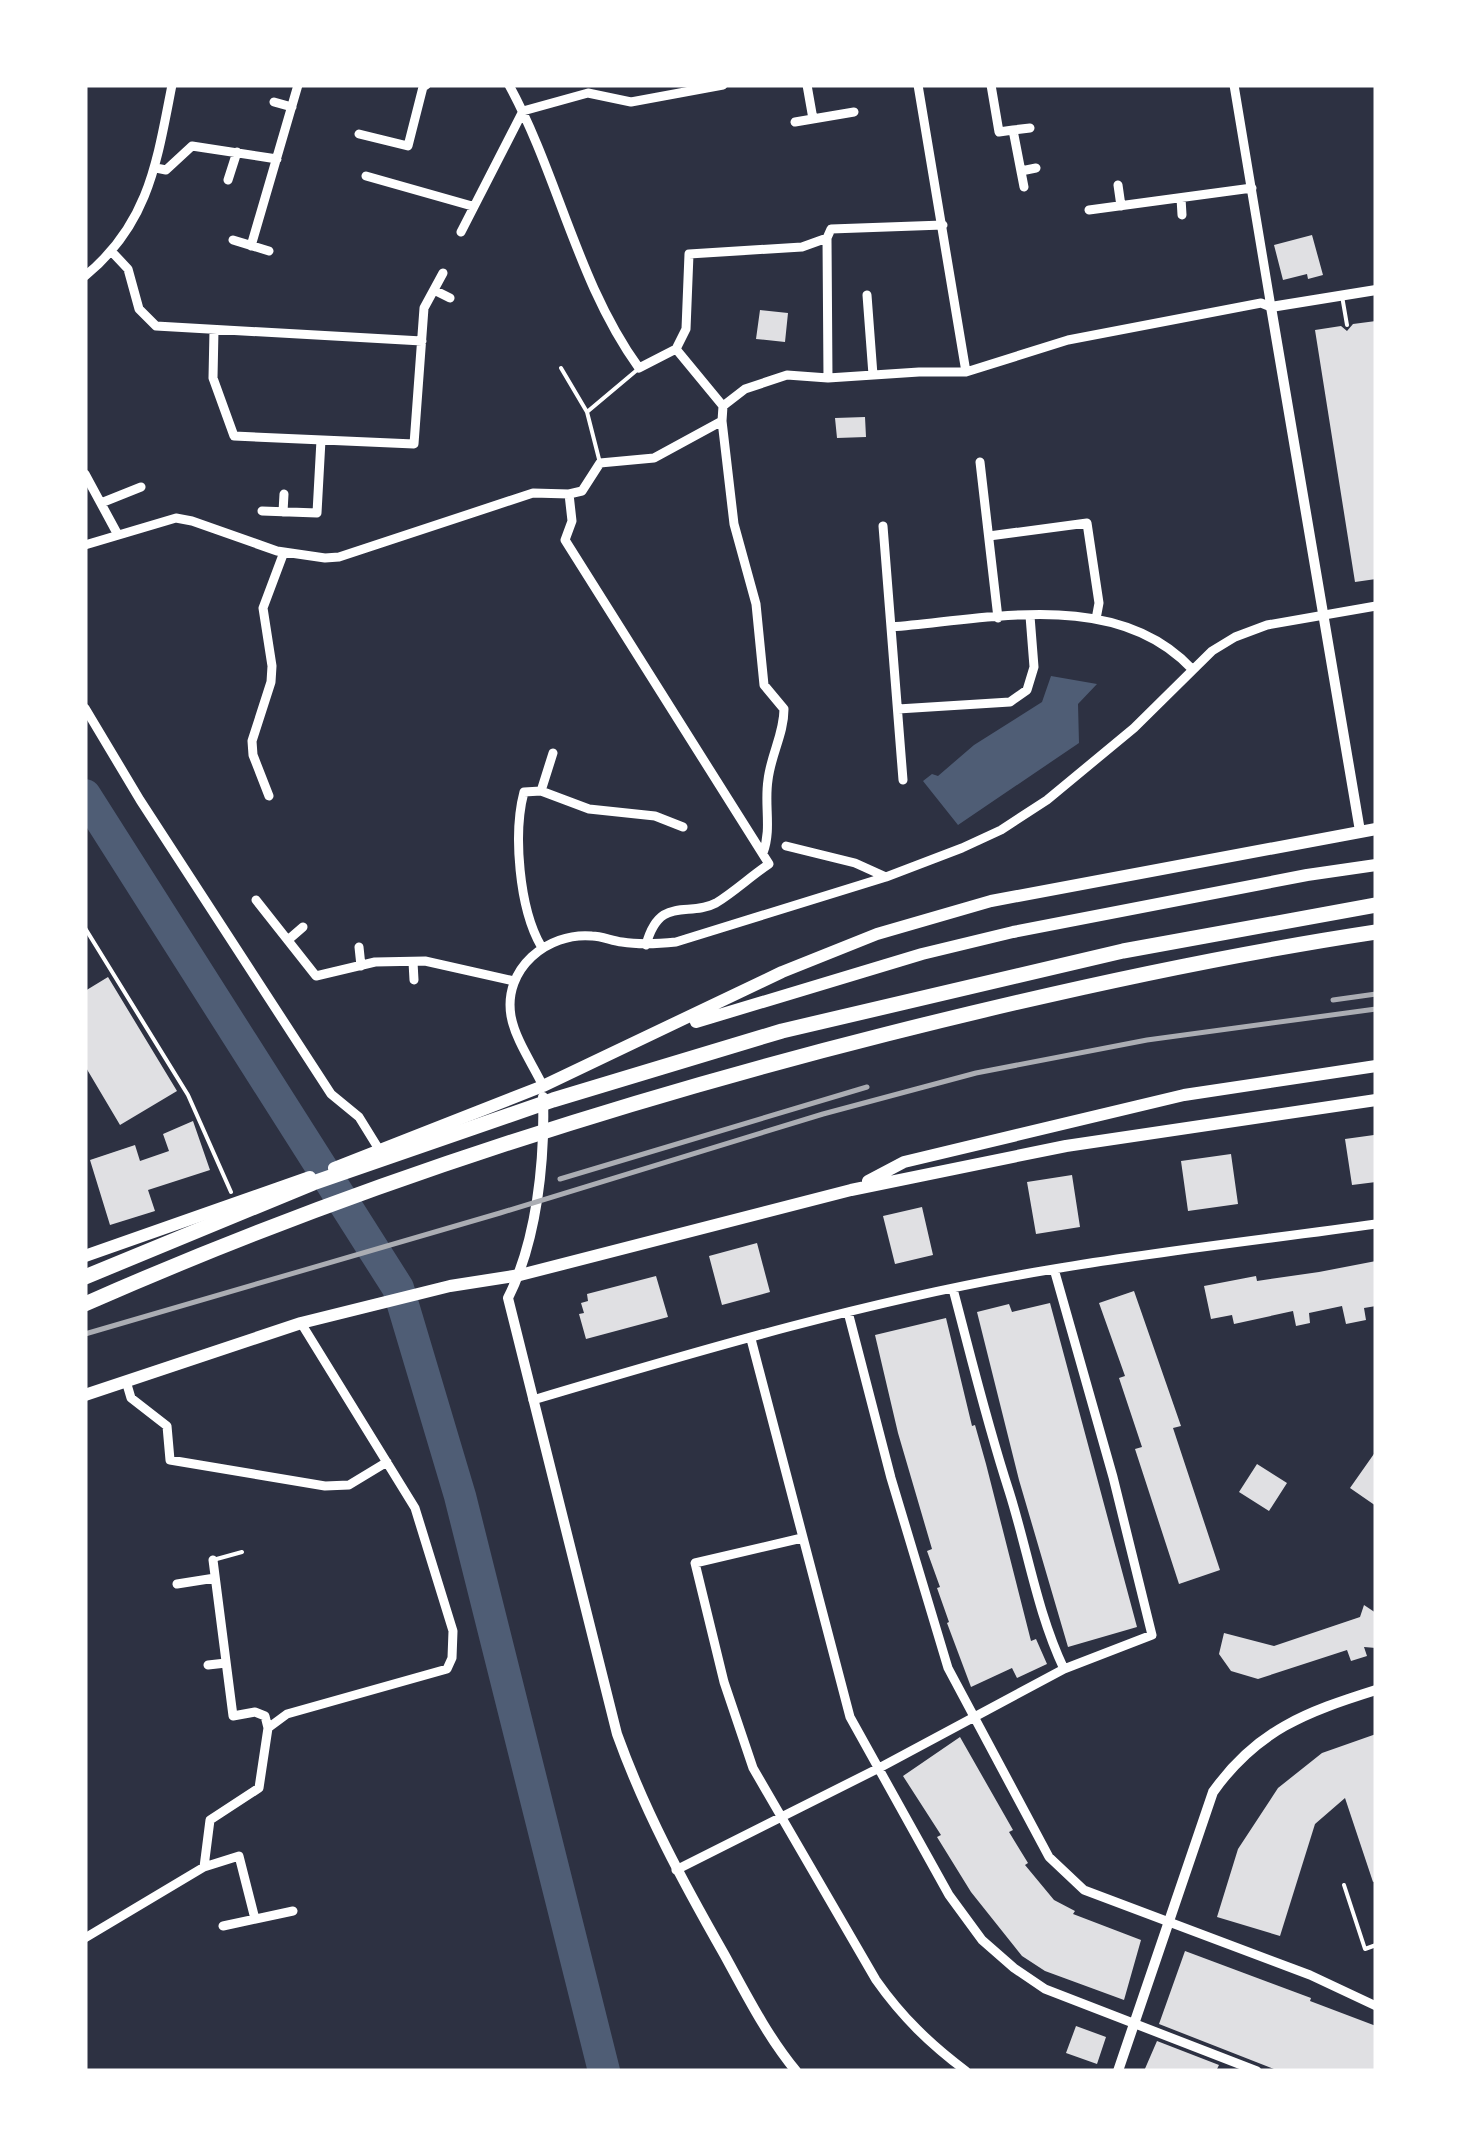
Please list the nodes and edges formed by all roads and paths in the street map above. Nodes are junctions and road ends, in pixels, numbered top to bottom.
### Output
1 (172, 85) edge
2 (298, 85) edge
3 (426, 85) edge
4 (509, 85) edge
5 (722, 85) edge
6 (807, 85) edge
7 (918, 85) edge
8 (991, 85) edge
9 (1234, 85) edge
10 (593, 90) edge
11 (274, 102) dead end
12 (292, 107) junction
13 (523, 110) junction
14 (854, 112) dead end
15 (813, 119) junction
16 (795, 122) dead end
17 (1030, 128) dead end
18 (1013, 130) junction
19 (359, 134) dead end
20 (237, 152) junction
21 (276, 159) junction
22 (156, 168) junction
23 (1036, 168) dead end
24 (1021, 171) junction
25 (366, 176) dead end
26 (228, 180) dead end
27 (1118, 185) dead end
28 (1024, 188) dead end
29 (1252, 188) junction
30 (1180, 198) junction
31 (472, 206) junction
32 (1121, 206) junction
33 (1088, 210) dead end
34 (1182, 215) dead end
35 (944, 226) junction
36 (461, 232) dead end
37 (827, 238) junction
38 (233, 240) dead end
39 (252, 246) junction
40 (269, 251) dead end
41 (112, 252) junction
42 (443, 273) dead end
43 (85, 276) edge
44 (434, 290) junction
45 (1376, 290) edge
46 (867, 295) dead end
47 (1342, 296) junction
48 (450, 298) dead end
49 (1271, 308) junction
50 (1348, 325) dead end
51 (214, 330) junction
52 (422, 341) junction
53 (676, 349) junction
54 (560, 368) dead end
55 (639, 368) junction
56 (966, 372) junction
57 (872, 374) junction
58 (828, 378) junction
59 (722, 406) junction
60 (587, 412) junction
61 (722, 421) junction
62 (321, 440) junction
63 (980, 462) dead end
64 (600, 464) junction
65 (85, 474) edge
66 (140, 487) dead end
67 (284, 494) dead end
68 (569, 494) junction
69 (101, 503) junction
70 (262, 510) dead end
71 (283, 512) junction
72 (884, 526) dead end
73 (118, 535) junction
74 (989, 536) junction
75 (85, 544) edge
76 (284, 552) junction
77 (1376, 606) edge
78 (1324, 614) junction
79 (1030, 616) junction
80 (998, 618) junction
81 (1096, 619) junction
82 (892, 626) junction
83 (1192, 669) junction
84 (85, 708) edge
85 (898, 709) junction
86 (553, 752) dead end
87 (904, 780) dead end
88 (542, 791) junction
89 (270, 796) dead end
90 (683, 827) dead end
91 (1376, 829) edge
92 (1360, 831) junction
93 (786, 846) dead end
94 (763, 853) junction
95 (1376, 865) edge
96 (886, 878) junction
97 (256, 900) dead end
98 (1376, 904) edge
99 (303, 927) dead end
100 (85, 928) edge
101 (1376, 932) edge
102 (288, 940) junction
103 (646, 945) junction
104 (541, 946) junction
105 (358, 947) dead end
106 (413, 962) junction
107 (362, 966) junction
108 (414, 980) dead end
109 (514, 981) junction
110 (665, 1031) junction
111 (1376, 1066) edge
112 (543, 1086) junction
113 (1376, 1100) edge
114 (380, 1151) junction
115 (851, 1190) junction
116 (231, 1192) dead end
117 (1376, 1224) edge
118 (85, 1256) edge
119 (1054, 1269) junction
120 (520, 1275) junction
121 (85, 1276) edge
122 (954, 1288) junction
123 (85, 1304) edge
124 (848, 1312) junction
125 (300, 1323) junction
126 (751, 1340) junction
127 (126, 1381) junction
128 (85, 1394) edge
129 (533, 1400) junction
130 (387, 1462) junction
131 (802, 1538) junction
132 (242, 1552) dead end
133 (212, 1560) joint
134 (215, 1578) junction
135 (177, 1584) dead end
136 (226, 1663) junction
137 (208, 1666) dead end
138 (1064, 1669) junction
139 (1376, 1690) edge
140 (972, 1717) junction
141 (268, 1728) junction
142 (881, 1767) junction
143 (780, 1818) junction
144 (204, 1867) junction
145 (676, 1870) junction
146 (1344, 1885) dead end
147 (293, 1911) dead end
148 (256, 1919) junction
149 (1167, 1922) junction
150 (224, 1926) dead end
151 (85, 1938) edge
152 (1376, 1946) edge
153 (1376, 2006) edge
154 (1134, 2022) junction
155 (796, 2071) edge
156 (966, 2071) edge
157 (1118, 2071) edge
158 (1257, 2071) edge

1 - 22 street
2 - 12 street
3 - 19 street
4 - 13 street
5 - 10 street
6 - 15 street
7 - 35 street
8 - 18 street
9 - 29 street
10 - 13 street
11 - 12 street
12 - 21 street
13 - 31 street
13 - 55 street
14 - 15 street
15 - 16 street
17 - 18 street
18 - 24 street
20 - 21 street
20 - 22 street
20 - 26 street
21 - 39 street
22 - 41 street
23 - 24 street
24 - 28 street
25 - 31 street
27 - 32 street
29 - 30 street
29 - 49 street
30 - 32 street
30 - 34 street
31 - 36 street
32 - 33 street
35 - 37 street
35 - 56 street
37 - 53 street
37 - 58 street
38 - 39 street
39 - 40 street
41 - 43 street
41 - 51 street
42 - 44 street
44 - 48 street
44 - 52 street
45 - 47 street
46 - 57 street
47 - 49 street
47 - 50 lane
49 - 56 street
49 - 78 street
51 - 52 street
51 - 62 street
52 - 62 street
53 - 55 street
53 - 59 street
54 - 60 lane
55 - 60 lane
56 - 57 street
57 - 58 street
58 - 59 street
59 - 61 street
60 - 64 lane
61 - 64 street
61 - 94 street
62 - 71 street
63 - 74 street
64 - 68 street
65 - 69 street
66 - 69 street
67 - 71 street
68 - 76 street
68 - 94 street
69 - 73 street
70 - 71 street
72 - 82 street
73 - 75 street
73 - 76 street
74 - 80 street
74 - 81 street
76 - 89 street
77 - 78 street
78 - 83 street
78 - 92 street
79 - 80 street
79 - 81 street
79 - 85 street
80 - 82 street
81 - 83 street
82 - 85 street
83 - 96 street
84 - 114 street
85 - 87 street
86 - 88 street
88 - 90 street
88 - 104 street
91 - 92 main road
92 - 110 main road
93 - 96 street
94 - 103 street
95 - 110 main road
96 - 103 street
97 - 102 street
98 - 121 highway
99 - 102 street
100 - 116 lane
101 - 123 highway
102 - 107 street
103 - 104 street
104 - 109 street
105 - 107 street
106 - 107 street
106 - 108 street
106 - 109 street
109 - 112 street
110 - 112 main road
111 - 115 main road
112 - 114 main road
112 - 120 street
113 - 115 main road
114 - 118 main road
115 - 120 main road
117 - 119 street
119 - 122 street
119 - 138 street
120 - 125 main road
120 - 129 street
122 - 124 street
122 - 138 street
124 - 126 street
124 - 140 street
125 - 127 main road
125 - 130 street
126 - 129 street
126 - 131 street
127 - 128 main road
127 - 130 street
129 - 145 street
130 - 141 street
131 - 142 street
131 - 143 street
132 - 133 lane
133 - 134 street
134 - 135 street
134 - 136 street
136 - 137 street
136 - 141 street
138 - 140 street
139 - 149 street
140 - 142 street
140 - 149 street
141 - 144 street
142 - 143 street
142 - 154 street
143 - 145 street
143 - 156 street
144 - 148 street
144 - 151 street
145 - 155 street
146 - 152 lane
147 - 148 street
148 - 150 street
149 - 153 street
149 - 154 street
154 - 157 street
154 - 158 street

